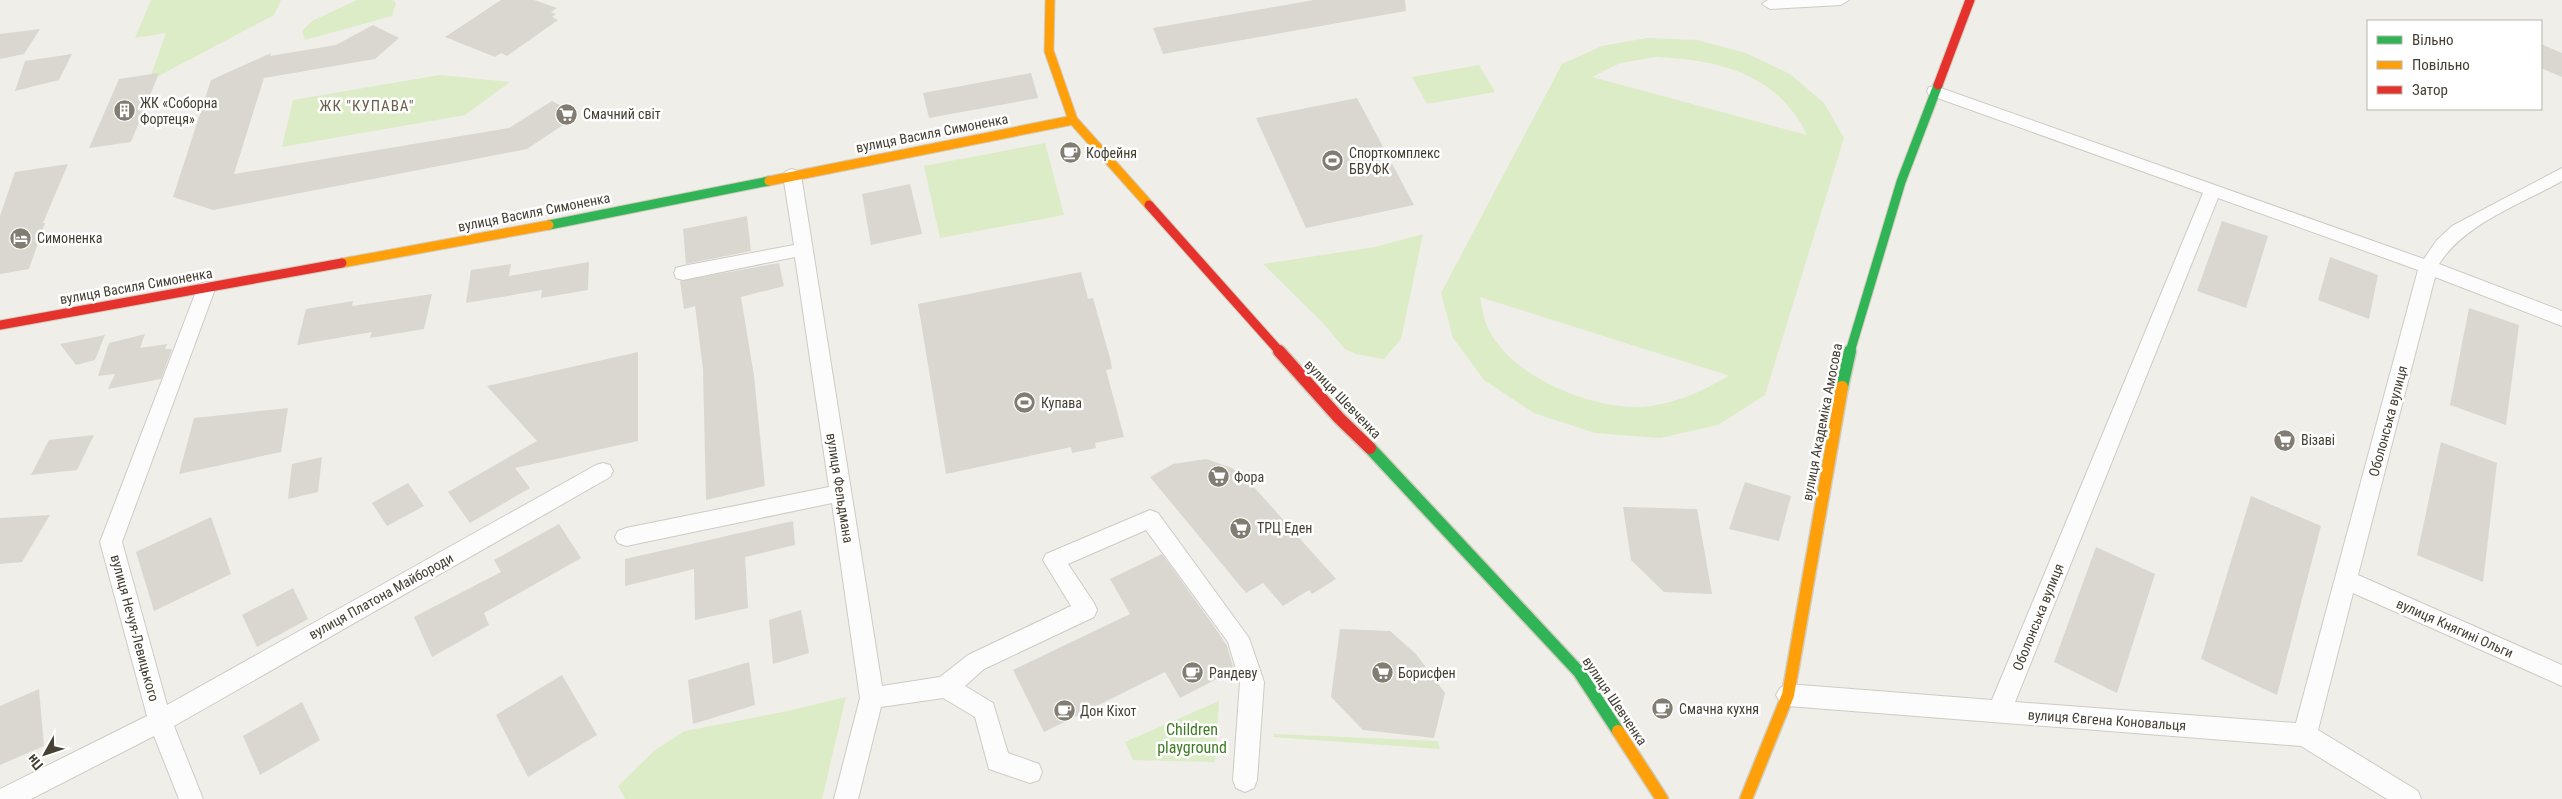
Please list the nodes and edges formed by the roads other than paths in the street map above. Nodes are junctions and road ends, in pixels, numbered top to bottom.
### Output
1 (1050, 0) edge
2 (1841, 0) edge
3 (1970, 0) edge
4 (1770, 4) dead end
5 (1934, 91) junction
6 (1073, 120) junction
7 (2562, 174) edge
8 (792, 175) junction
9 (2213, 190) junction
10 (804, 249) junction
11 (2428, 267) junction
12 (683, 273) dead end
13 (206, 289) junction
14 (2562, 319) edge
15 (0, 325) edge
16 (603, 470) dead end
17 (840, 493) junction
18 (626, 537) dead end
19 (2347, 580) junction
20 (2562, 676) edge
21 (946, 686) junction
22 (1788, 696) junction
23 (872, 698) junction
24 (1999, 712) junction
25 (160, 721) junction
26 (2305, 735) junction
27 (1030, 772) dead end
28 (1244, 780) dead end
29 (6, 799) edge
30 (191, 799) edge
31 (846, 799) edge
32 (1662, 799) edge
33 (1746, 799) edge
34 (2410, 799) edge

1 - 6 street, вулиця Шевченка
2 - 4 street
3 - 5 street, вулиця Академіка Амосова
5 - 9 street
5 - 22 street, вулиця Академіка Амосова
6 - 8 street, вулиця Василя Симоненка
6 - 32 street, вулиця Шевченка
7 - 11 street, Оболонська вулиця
8 - 10 street, вулиця Фельдмана
8 - 13 street, вулиця Василя Симоненка
9 - 11 street
9 - 24 street, Оболонська вулиця
10 - 12 street
10 - 17 street, вулиця Фельдмана
11 - 14 street
11 - 19 street, Оболонська вулиця
13 - 15 street, вулиця Василя Симоненка
13 - 25 street, вулиця Нечуя-Левицького
16 - 25 street, вулиця Платона Майбороди
17 - 18 street
17 - 23 street, вулиця Фельдмана
19 - 20 street, вулиця Княгині Ольги
19 - 26 street, Оболонська вулиця
21 - 23 street
21 - 27 street
21 - 28 street
22 - 24 street, вулиця Євгена Коновальця
22 - 33 street, вулиця Академіка Амосова
23 - 31 street, вулиця Фельдмана
24 - 26 street, вулиця Євгена Коновальця
25 - 29 street, вулиця Платона Майбороди
25 - 30 street, вулиця Нечуя-Левицького
26 - 34 street, вулиця Євгена Коновальця

